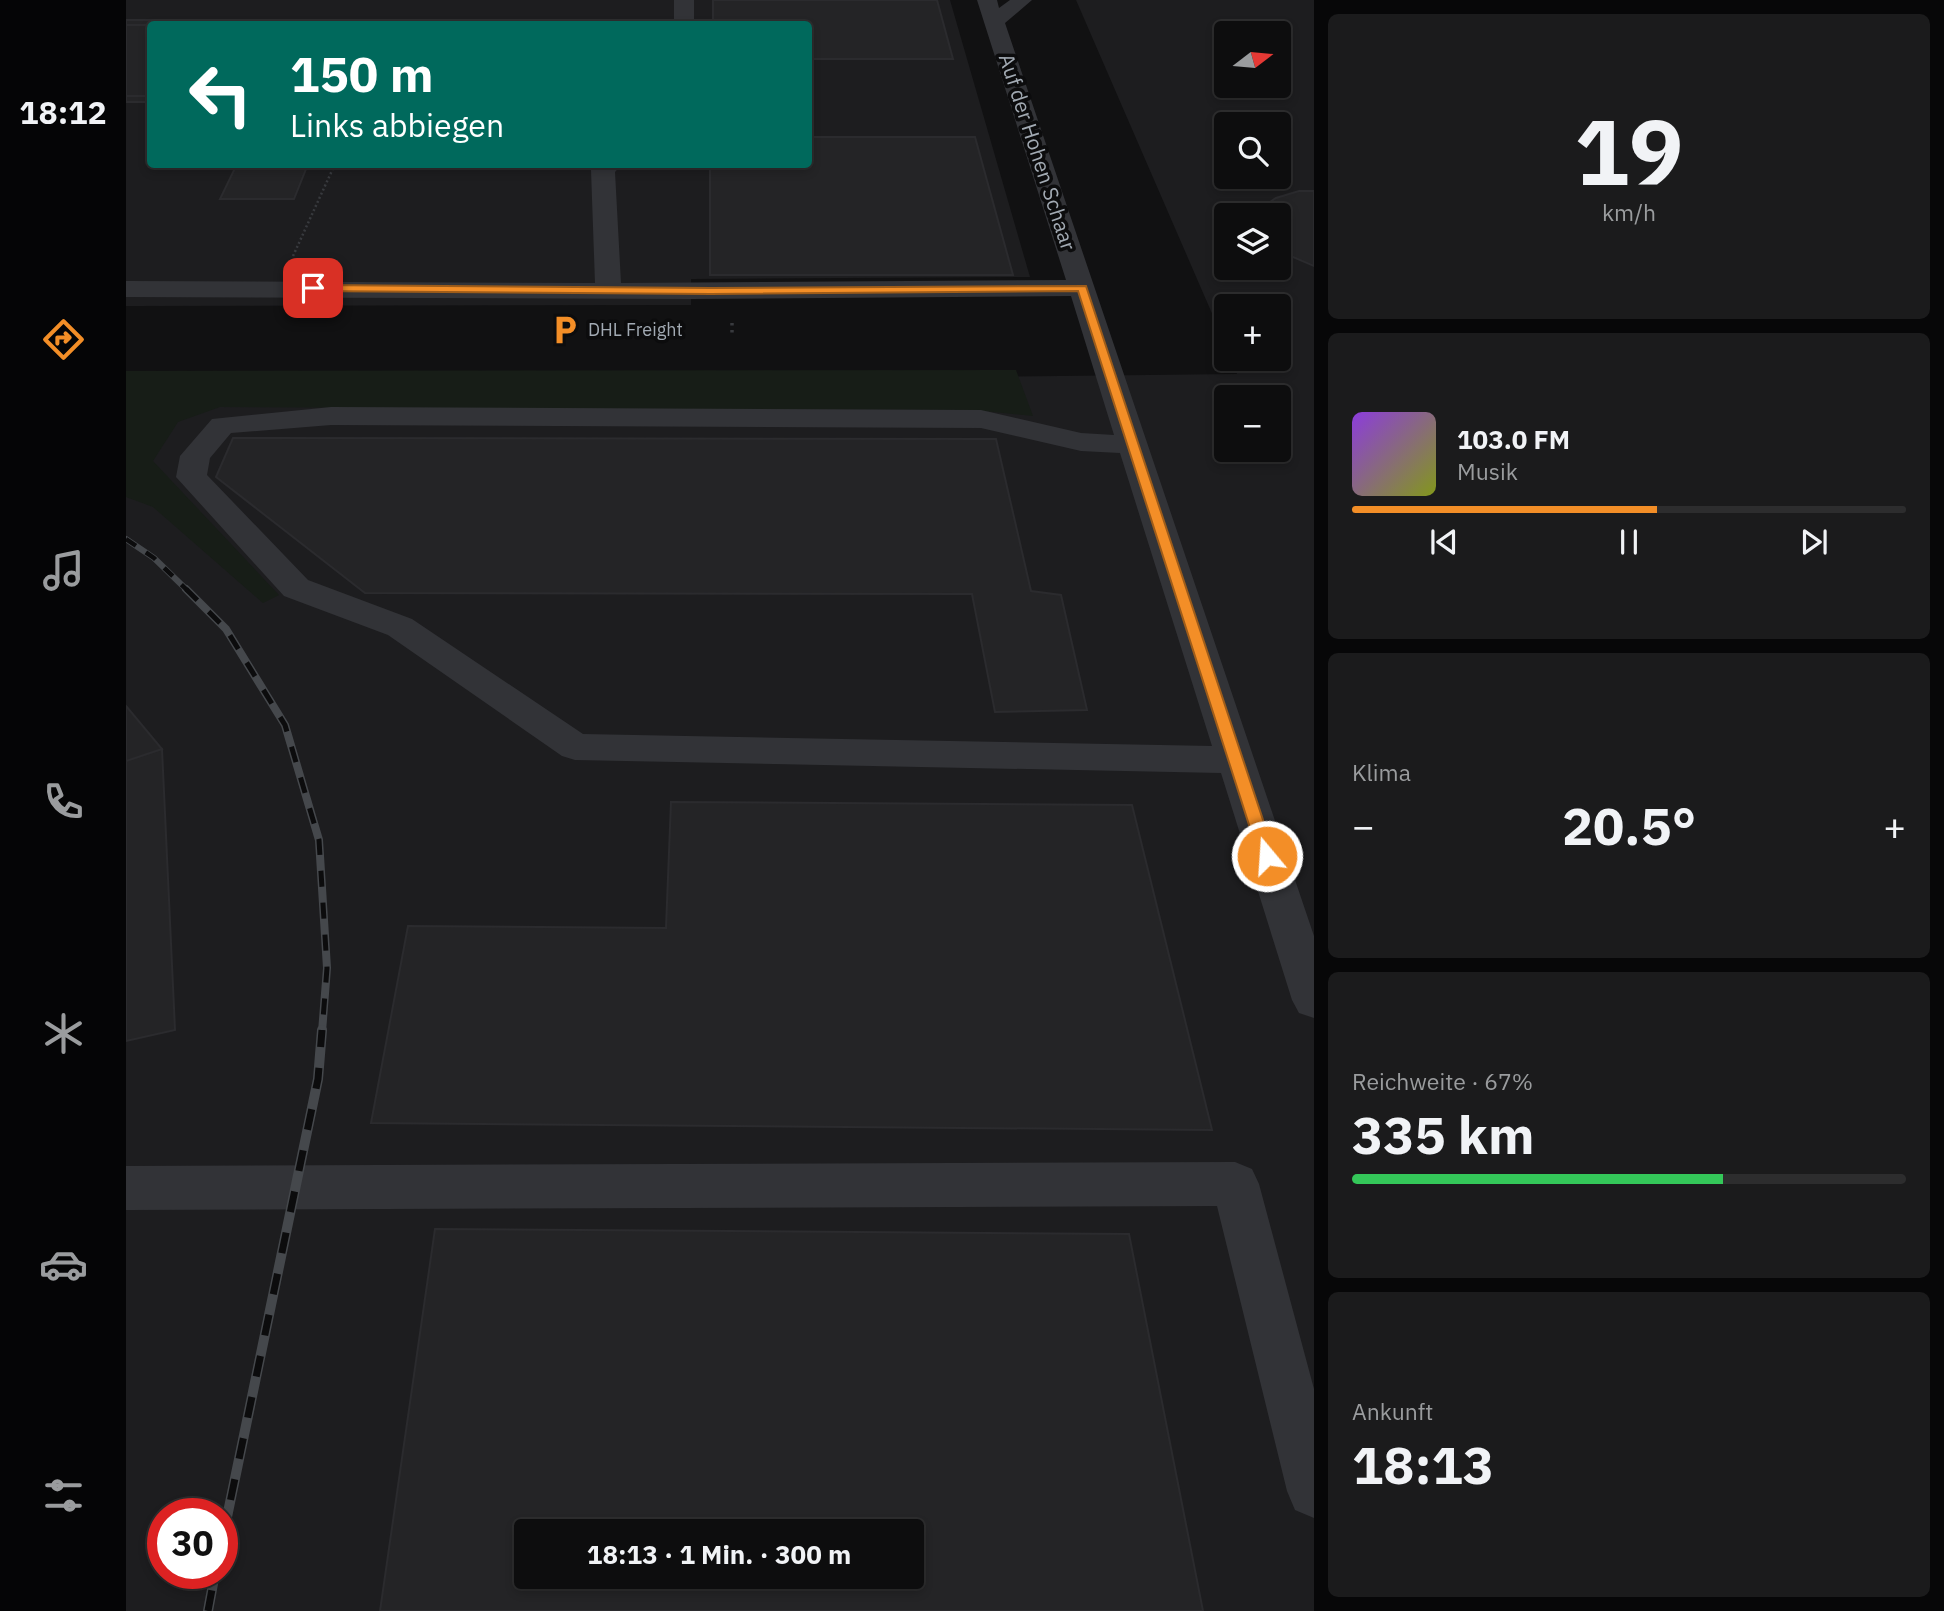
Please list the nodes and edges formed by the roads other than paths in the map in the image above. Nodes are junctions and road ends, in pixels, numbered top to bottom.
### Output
1 (684, 0) edge
2 (987, 0) edge
3 (1022, 0) edge
4 (684, 21) edge
5 (994, 22) junction
6 (606, 168) edge
7 (1082, 288) junction
8 (126, 289) edge
9 (608, 290) junction
10 (1133, 445) junction
11 (1236, 760) junction
12 (1314, 1000) edge
13 (126, 1188) edge
14 (1314, 1491) edge

1 - 4 street
2 - 5 street, Auf der Hohen Schaar
3 - 5 street
5 - 7 street, Auf der Hohen Schaar
6 - 9 street
7 - 9 street
7 - 10 street, Auf der Hohen Schaar
8 - 9 street
10 - 11 street, Auf der Hohen Schaar
10 - 11 street
11 - 12 street, Auf der Hohen Schaar
13 - 14 street

